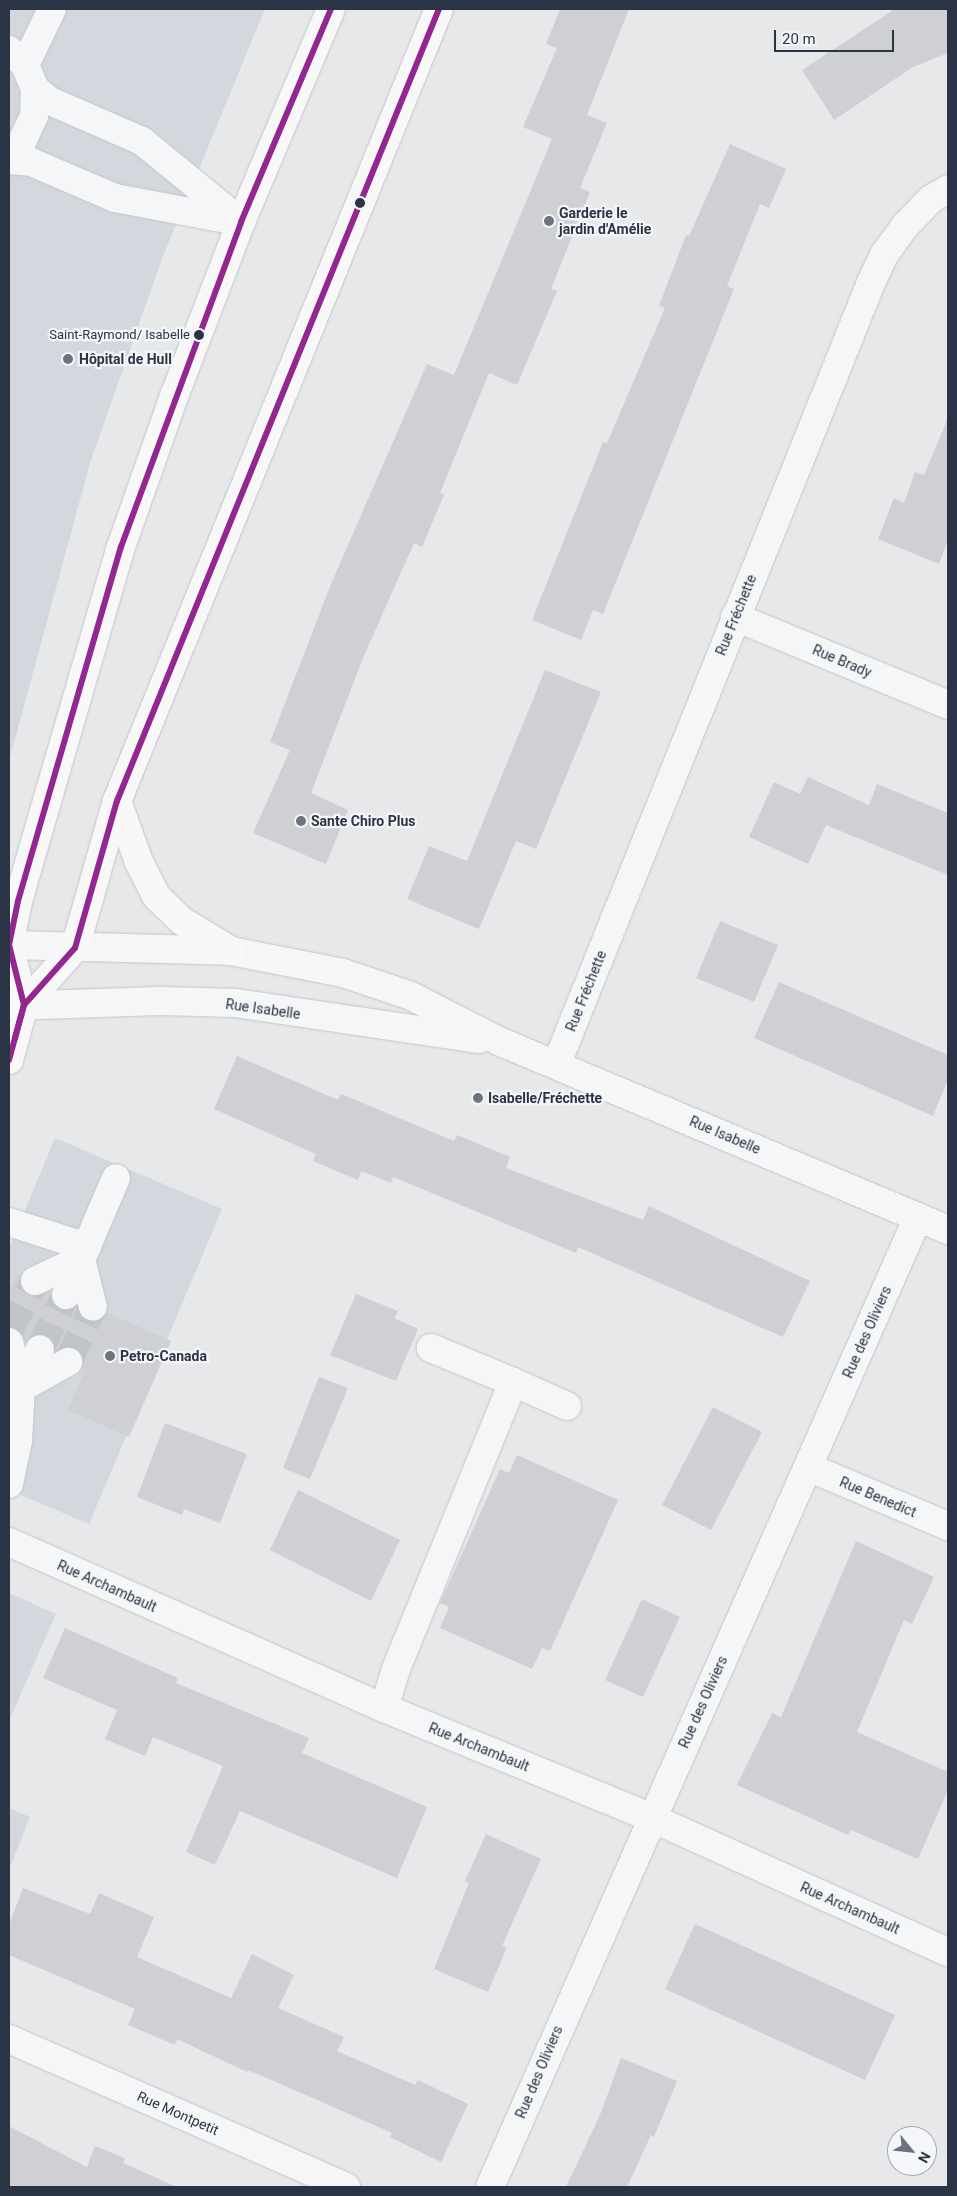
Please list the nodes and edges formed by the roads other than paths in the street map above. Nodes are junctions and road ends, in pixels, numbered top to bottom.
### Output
1 (52, 9) edge
2 (331, 9) edge
3 (439, 9) edge
4 (23, 68) edge
5 (9, 152) edge
6 (9, 160) edge
7 (948, 189) edge
8 (241, 222) junction
9 (734, 617) junction
10 (948, 705) edge
11 (117, 801) junction
12 (9, 945) edge
13 (75, 948) junction
14 (231, 951) junction
15 (17, 1005) edge
16 (500, 1042) junction
17 (9, 1060) edge
18 (557, 1063) junction
19 (116, 1178) dead end
20 (918, 1217) junction
21 (9, 1222) edge
22 (948, 1230) edge
23 (84, 1253) junction
24 (35, 1281) tunnel mouth
25 (66, 1295) tunnel mouth
26 (93, 1307) tunnel mouth
27 (9, 1342) edge
28 (431, 1348) dead end
29 (40, 1349) tunnel mouth
30 (68, 1362) tunnel mouth
31 (513, 1382) junction
32 (16, 1398) edge
33 (567, 1406) dead end
34 (808, 1467) junction
35 (9, 1484) edge
36 (948, 1526) edge
37 (9, 1542) edge
38 (384, 1708) junction
39 (652, 1818) junction
40 (948, 1952) edge
41 (9, 2039) edge
42 (346, 2187) edge
43 (490, 2187) edge

1 - 4 street
2 - 8 main road
3 - 11 main road
4 - 5 street
4 - 8 street
6 - 8 street
7 - 9 street, Rue Fréchette
8 - 12 main road
9 - 10 street, Rue Brady
9 - 18 street, Rue Fréchette
11 - 13 main road
11 - 14 main road
12 - 13 street, Rue Isabelle
12 - 15 main road
13 - 14 street, Rue Isabelle
13 - 15 main road
14 - 16 street, Rue Isabelle
15 - 16 street, Rue Isabelle
15 - 17 main road
16 - 18 street, Rue Isabelle
18 - 20 street, Rue Isabelle
19 - 23 street
20 - 22 street, Rue Isabelle
20 - 34 street, Rue des Oliviers
21 - 23 street
23 - 24 street
23 - 25 street
23 - 26 street
27 - 32 street
28 - 31 street
29 - 32 street
30 - 32 street
31 - 33 street
31 - 38 street
32 - 35 street
34 - 36 street, Rue Benedict
34 - 39 street, Rue des Oliviers
37 - 38 street, Rue Archambault
38 - 39 street, Rue Archambault
39 - 40 street, Rue Archambault
39 - 43 street, Rue des Oliviers
41 - 42 street, Rue Montpetit

